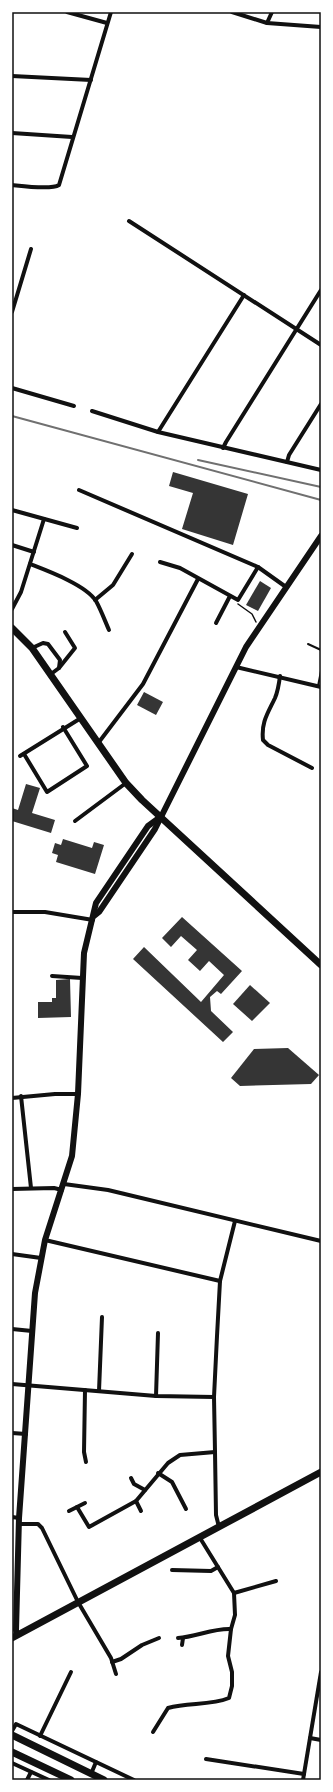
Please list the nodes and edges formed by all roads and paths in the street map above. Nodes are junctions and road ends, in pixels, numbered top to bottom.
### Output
1 (67, 12) edge
2 (111, 12) edge
3 (232, 12) edge
4 (272, 12) edge
5 (107, 23) junction
6 (267, 23) junction
7 (321, 27) edge
8 (12, 76) edge
9 (91, 80) junction
10 (12, 133) edge
11 (72, 136) junction
12 (12, 185) edge
13 (129, 221) dead end
14 (31, 249) dead end
15 (321, 290) edge
16 (244, 295) junction
17 (12, 312) edge
18 (296, 330) junction
19 (321, 345) edge
20 (12, 388) edge
21 (321, 404) edge
22 (74, 406) dead end
23 (92, 412) dead end
24 (158, 432) junction
25 (224, 448) junction
26 (287, 462) junction
27 (321, 470) edge
28 (79, 490) dead end
29 (12, 510) edge
30 (44, 519) junction
31 (77, 528) dead end
32 (321, 536) edge
33 (12, 545) edge
34 (34, 552) junction
35 (132, 554) dead end
36 (160, 562) dead end
37 (30, 564) junction
38 (258, 567) junction
39 (198, 579) junction
40 (286, 587) junction
41 (230, 596) junction
42 (95, 600) junction
43 (238, 600) junction
44 (12, 609) edge
45 (216, 623) dead end
46 (12, 628) edge
47 (109, 630) dead end
48 (258, 630) junction
49 (64, 632) dead end
50 (308, 644) dead end
51 (32, 648) junction
52 (321, 650) edge
53 (235, 666) junction
54 (59, 668) junction
55 (321, 671) edge
56 (51, 674) junction
57 (280, 676) junction
58 (320, 687) edge
59 (81, 718) junction
60 (63, 727) junction
61 (99, 742) junction
62 (312, 768) dead end
63 (126, 783) junction
64 (159, 818) junction
65 (75, 821) dead end
66 (12, 912) edge
67 (94, 918) junction
68 (320, 961) edge
69 (52, 976) dead end
70 (82, 978) junction
71 (78, 1094) junction
72 (21, 1096) junction
73 (12, 1098) edge
74 (63, 1187) junction
75 (31, 1188) junction
76 (12, 1189) edge
77 (235, 1221) junction
78 (45, 1240) junction
79 (321, 1241) edge
80 (12, 1254) edge
81 (41, 1258) junction
82 (220, 1281) junction
83 (102, 1317) dead end
84 (12, 1329) edge
85 (32, 1331) junction
86 (158, 1333) dead end
87 (12, 1384) edge
88 (28, 1386) junction
89 (85, 1390) junction
90 (99, 1391) junction
91 (156, 1396) junction
92 (214, 1397) junction
93 (12, 1433) edge
94 (26, 1434) junction
95 (214, 1452) junction
96 (86, 1462) dead end
97 (321, 1472) edge
98 (158, 1473) junction
99 (131, 1478) dead end
100 (145, 1490) junction
101 (136, 1501) junction
102 (85, 1503) dead end
103 (77, 1507) junction
104 (186, 1509) dead end
105 (69, 1511) dead end
106 (141, 1511) dead end
107 (12, 1518) edge
108 (19, 1521) junction
109 (219, 1527) junction
110 (200, 1538) junction
111 (218, 1567) junction
112 (172, 1570) dead end
113 (276, 1581) dead end
114 (14, 1590) edge
115 (234, 1592) junction
116 (78, 1602) junction
117 (231, 1628) junction
118 (15, 1637) edge
119 (159, 1638) dead end
120 (182, 1645) dead end
121 (112, 1662) junction
122 (71, 1672) dead end
123 (321, 1672) edge
124 (116, 1674) dead end
125 (320, 1678) edge
126 (12, 1731) edge
127 (153, 1732) dead end
128 (12, 1735) edge
129 (40, 1736) junction
130 (310, 1738) junction
131 (321, 1740) edge
132 (12, 1749) edge
133 (12, 1752) edge
134 (206, 1759) dead end
135 (30, 1760) junction
136 (96, 1762) junction
137 (12, 1763) edge
138 (29, 1771) junction
139 (91, 1774) junction
140 (304, 1774) junction
141 (27, 1780) edge
142 (49, 1780) edge
143 (71, 1780) edge
144 (104, 1780) edge
145 (132, 1780) edge
146 (303, 1780) edge

1 - 5 street
2 - 5 street
3 - 6 street
4 - 6 street
5 - 9 street
6 - 7 street
8 - 9 street
9 - 11 street
10 - 11 street
11 - 12 street
13 - 16 street
14 - 17 street
15 - 18 street
16 - 18 street
16 - 24 street
18 - 19 street
18 - 25 street
20 - 22 street
21 - 26 street
23 - 24 street
24 - 25 street
25 - 26 street
26 - 27 street
28 - 38 street
29 - 30 street
30 - 31 street
30 - 34 street
32 - 40 main road
33 - 34 street
34 - 37 street
35 - 42 street
36 - 39 street
37 - 42 street
37 - 44 street
38 - 40 street
38 - 43 street
39 - 41 street
39 - 61 street
40 - 48 main road
41 - 43 street
41 - 45 street
42 - 47 street
43 - 48 path
46 - 51 main road
48 - 53 main road
49 - 54 street
50 - 52 lane
51 - 54 street
51 - 56 main road
53 - 57 street
53 - 64 main road
54 - 56 street
55 - 58 lane
56 - 59 main road
57 - 58 street
57 - 62 street
59 - 60 street
59 - 61 main road
60 - 60 street
61 - 63 main road
63 - 64 main road
63 - 65 street
64 - 67 main road
64 - 68 main road
66 - 67 street
67 - 70 main road
69 - 70 street
70 - 71 main road
71 - 72 street
71 - 74 main road
72 - 73 street
72 - 75 street
74 - 75 street
74 - 77 street
74 - 78 main road
75 - 76 street
77 - 79 street
77 - 82 street
78 - 81 main road
78 - 82 street
80 - 81 street
81 - 85 main road
82 - 92 street
83 - 90 street
84 - 85 street
85 - 88 main road
86 - 91 street
87 - 88 street
88 - 89 street
88 - 94 main road
89 - 90 street
89 - 96 street
90 - 91 street
91 - 92 street
92 - 95 street
93 - 94 street
94 - 108 main road
95 - 98 street
95 - 109 street
97 - 109 main road
98 - 100 street
98 - 104 street
99 - 100 street
100 - 101 street
101 - 103 street
101 - 106 street
102 - 103 street
103 - 105 street
107 - 108 street
108 - 114 main road
108 - 116 street
109 - 110 main road
110 - 111 street
110 - 116 main road
111 - 112 street
111 - 115 street
113 - 115 street
114 - 118 main road
115 - 117 street
116 - 118 main road
116 - 121 street
117 - 120 street
117 - 127 street
119 - 121 street
121 - 124 street
122 - 129 street
123 - 125 street
125 - 130 street
126 - 129 street
128 - 139 main road
129 - 136 street
130 - 131 street
130 - 140 street
132 - 135 main road
133 - 135 main road
134 - 140 street
135 - 138 street
135 - 143 main road
136 - 139 street
136 - 145 street
137 - 138 street
138 - 141 street
138 - 142 street
139 - 144 main road
140 - 146 street

